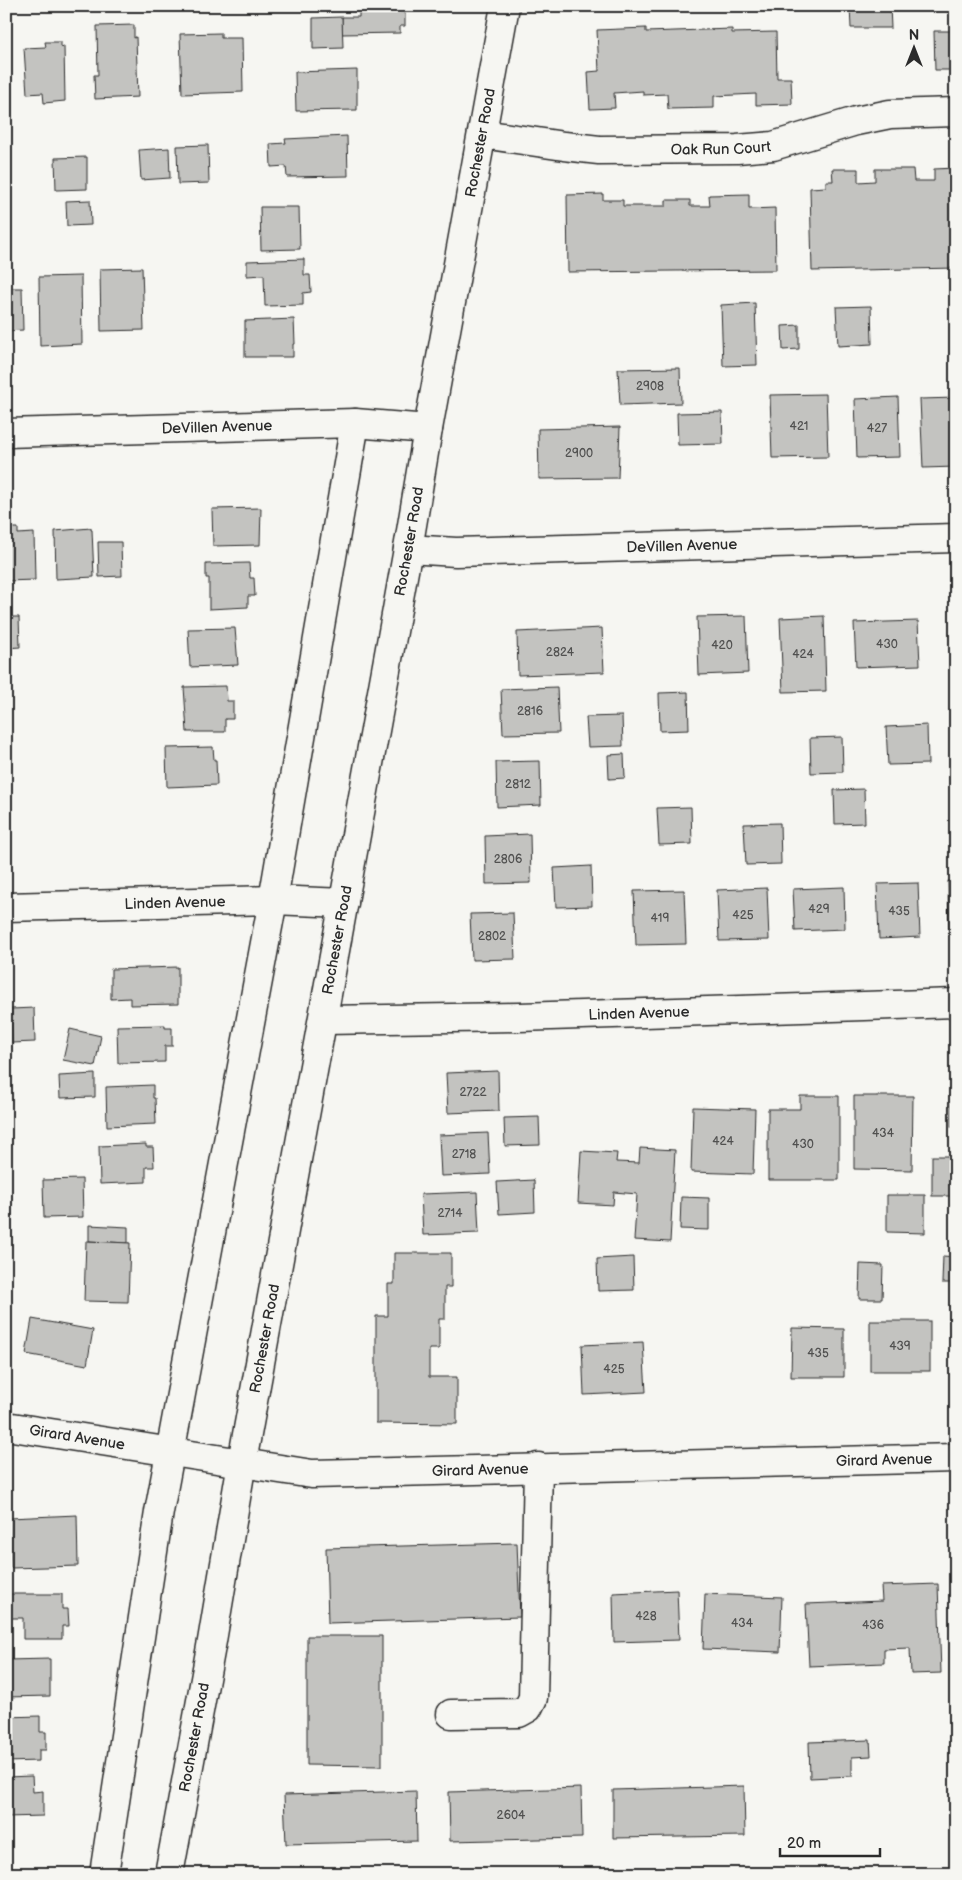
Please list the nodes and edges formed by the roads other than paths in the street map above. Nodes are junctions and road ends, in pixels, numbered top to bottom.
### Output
1 (504, 6) edge
2 (956, 112) edge
3 (482, 134) junction
4 (354, 423) junction
5 (428, 429) junction
6 (6, 433) edge
7 (956, 538) edge
8 (408, 549) junction
9 (273, 900) junction
10 (344, 903) junction
11 (6, 907) edge
12 (956, 1003) edge
13 (323, 1020) junction
14 (6, 1426) edge
15 (170, 1453) junction
16 (956, 1458) edge
17 (242, 1462) junction
18 (538, 1467) junction
19 (451, 1714) dead end
20 (104, 1874) edge
21 (169, 1874) edge

1 - 3 street, Rochester Road
2 - 3 street, Oak Run Court
3 - 5 street, Rochester Road
4 - 5 street, DeVillen Avenue
4 - 6 street, DeVillen Avenue
4 - 9 street
5 - 8 street, Rochester Road
7 - 8 street, DeVillen Avenue
8 - 10 street, Rochester Road
9 - 10 street, Linden Avenue
9 - 11 street, Linden Avenue
9 - 15 street
10 - 13 street, Rochester Road
12 - 13 street, Linden Avenue
13 - 17 street, Rochester Road
14 - 15 street, Girard Avenue
15 - 17 street, Girard Avenue
15 - 20 street
16 - 18 street, Girard Avenue
17 - 18 street, Girard Avenue
17 - 21 street, Rochester Road
18 - 19 street

